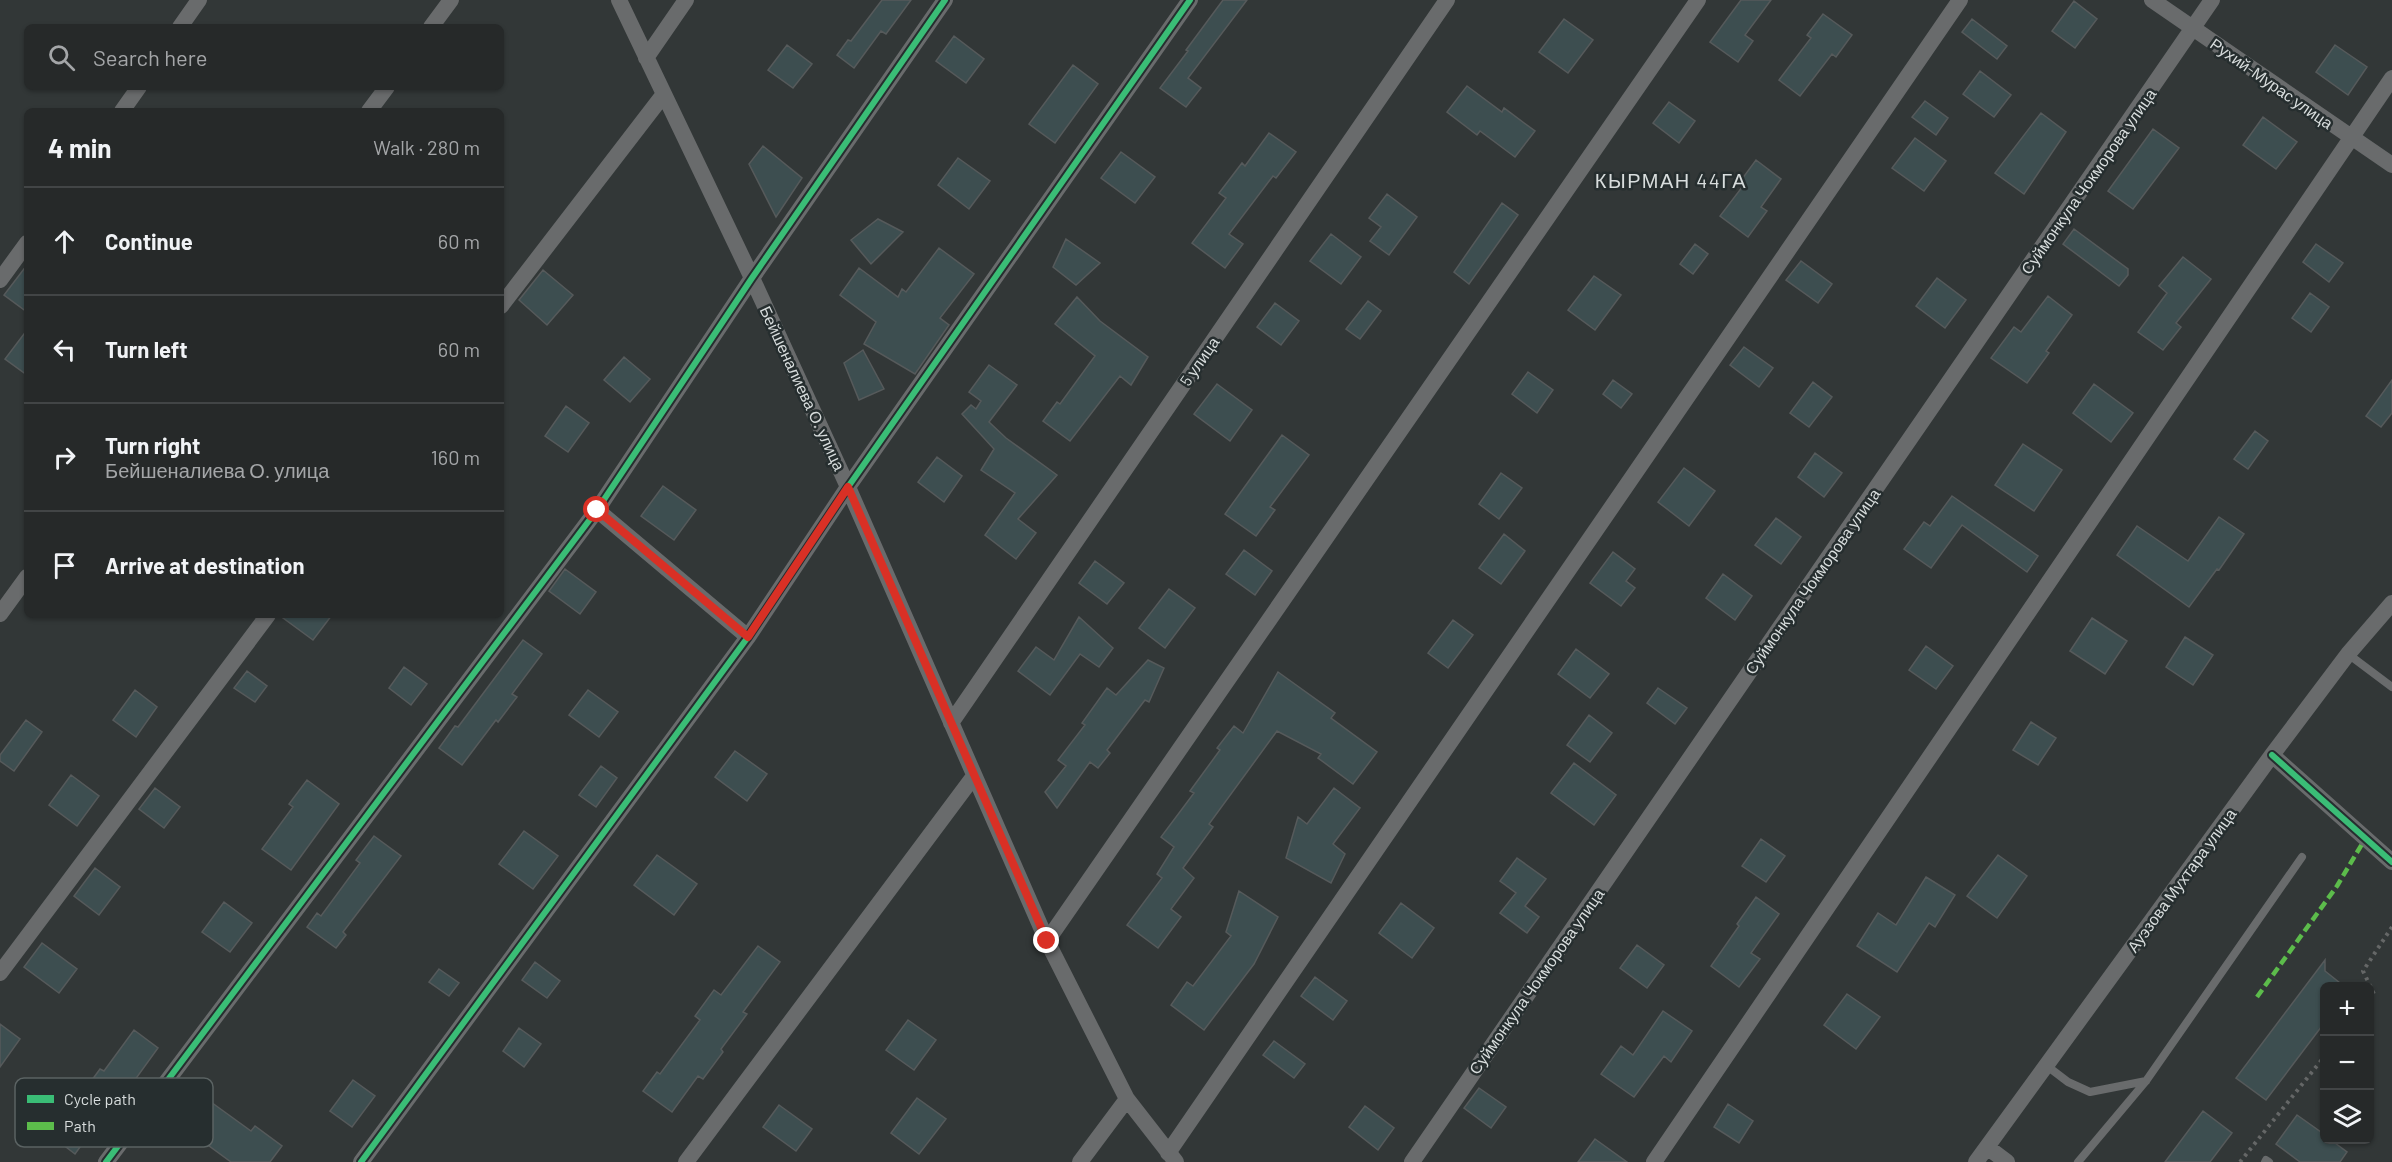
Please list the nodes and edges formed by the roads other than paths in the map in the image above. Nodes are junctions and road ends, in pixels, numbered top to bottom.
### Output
1 (199, 0) edge
2 (451, 0) edge
3 (620, 0) edge
4 (686, 0) edge
5 (945, 0) edge
6 (1190, 0) edge
7 (1447, 0) edge
8 (1698, 0) edge
9 (1960, 0) edge
10 (2152, 0) edge
11 (2212, 0) edge
12 (182, 24) edge
13 (433, 24) edge
14 (2193, 28) junction
15 (646, 58) junction
16 (2392, 78) edge
17 (137, 90) edge
18 (385, 90) edge
19 (664, 94) junction
20 (124, 108) edge
21 (371, 108) edge
22 (2351, 137) junction
23 (2392, 165) edge
24 (24, 247) edge
25 (752, 278) junction
26 (0, 280) edge
27 (504, 302) edge
28 (848, 487) junction
29 (597, 510) junction
30 (24, 581) edge
31 (2392, 603) edge
32 (0, 614) edge
33 (266, 618) edge
34 (748, 637) junction
35 (2349, 654) junction
36 (2392, 687) edge
37 (951, 723) junction
38 (2272, 755) junction
39 (974, 776) junction
40 (2301, 857) dead end
41 (2392, 861) edge
42 (1047, 941) junction
43 (0, 973) edge
44 (2047, 1066) junction
45 (169, 1078) edge
46 (2146, 1081) junction
47 (1127, 1099) junction
48 (117, 1147) edge
49 (1987, 1147) junction
50 (1172, 1157) edge
51 (106, 1162) edge
52 (361, 1162) edge
53 (686, 1162) edge
54 (1080, 1162) edge
55 (1412, 1162) edge
56 (1653, 1162) edge
57 (1976, 1162) edge
58 (2007, 1162) edge
59 (2079, 1162) edge

1 - 12 street
2 - 13 street
3 - 15 street, Бейшеналиева О. улица
4 - 15 street
5 - 25 street
6 - 28 street
7 - 37 street, 5 улица
8 - 42 street
9 - 50 street
10 - 14 street, Рухий-Мурас улица
11 - 14 street, Суймонкула Чокморова улица
14 - 22 street, Рухий-Мурас улица
14 - 55 street, Суймонкула Чокморова улица
15 - 19 street, Бейшеналиева О. улица
16 - 22 street
17 - 20 street
18 - 21 street
19 - 25 street, Бейшеналиева О. улица
19 - 27 street
22 - 23 street, Рухий-Мурас улица
22 - 56 street
24 - 26 street
25 - 28 street, Бейшеналиева О. улица
25 - 29 street
28 - 34 street
28 - 37 street, Бейшеналиева О. улица
29 - 34 street
29 - 45 street
30 - 32 street
31 - 35 street, Ауэзова Мухтара улица
33 - 43 street
34 - 52 street
35 - 36 lane
35 - 38 street, Ауэзова Мухтара улица
37 - 39 street, Бейшеналиева О. улица
38 - 41 street
38 - 44 street, Ауэзова Мухтара улица
39 - 42 street, Бейшеналиева О. улица
39 - 53 street
40 - 46 lane
42 - 47 street, Бейшеналиева О. улица
44 - 46 lane
44 - 49 street, Ауэзова Мухтара улица
46 - 59 lane
47 - 50 street, Бейшеналиева О. улица
47 - 54 street
48 - 51 street
49 - 57 street, Ауэзова Мухтара улица
49 - 58 street

